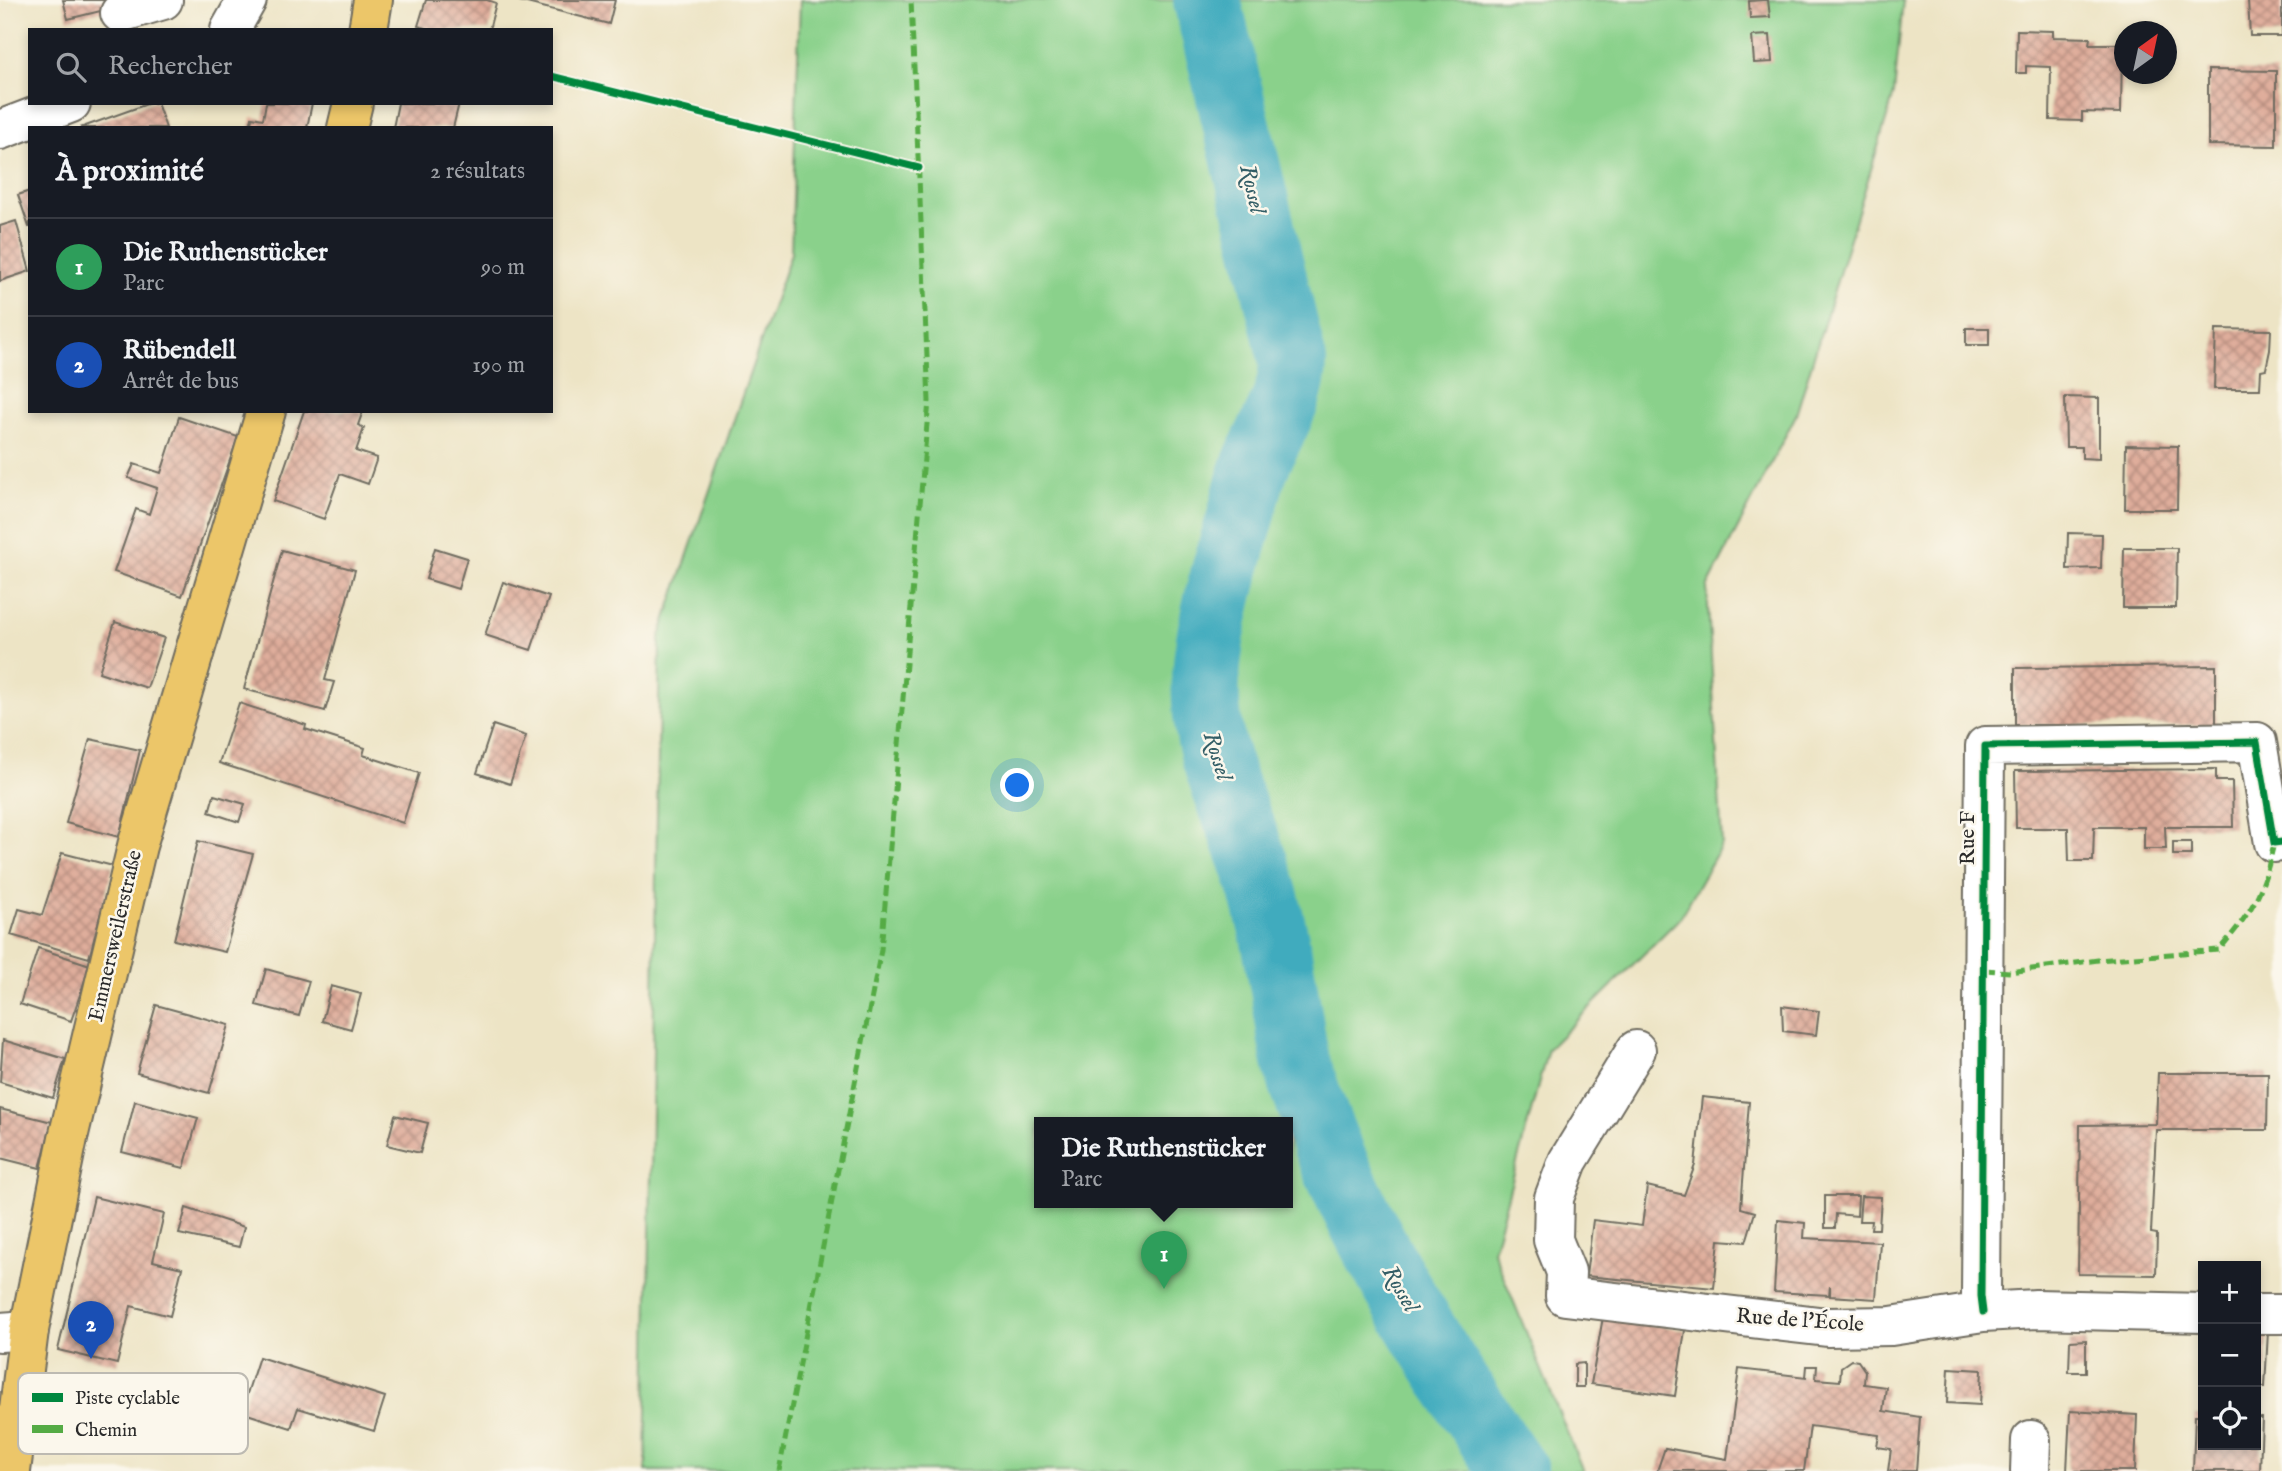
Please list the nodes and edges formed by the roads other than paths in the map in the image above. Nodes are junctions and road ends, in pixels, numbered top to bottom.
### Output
1 (163, 0) edge
2 (247, 0) edge
3 (373, 0) edge
4 (120, 13) dead end
5 (231, 28) edge
6 (368, 28) edge
7 (66, 105) edge
8 (353, 105) edge
9 (347, 126) edge
10 (0, 130) edge
11 (265, 413) edge
12 (2282, 842) edge
13 (1636, 1050) dead end
14 (1983, 1312) junction
15 (2198, 1313) edge
16 (2261, 1314) edge
17 (2282, 1314) edge
18 (15, 1331) edge
19 (11, 1471) edge

1 - 4 street
2 - 5 street
3 - 6 main road
7 - 10 street
8 - 9 main road
11 - 18 main road, Emmersweilerstraße
12 - 14 street, Rue F
13 - 14 street, Rue de l'École
14 - 15 street, Rue de l'École
16 - 17 street
18 - 19 main road, Emmersweilerstraße

